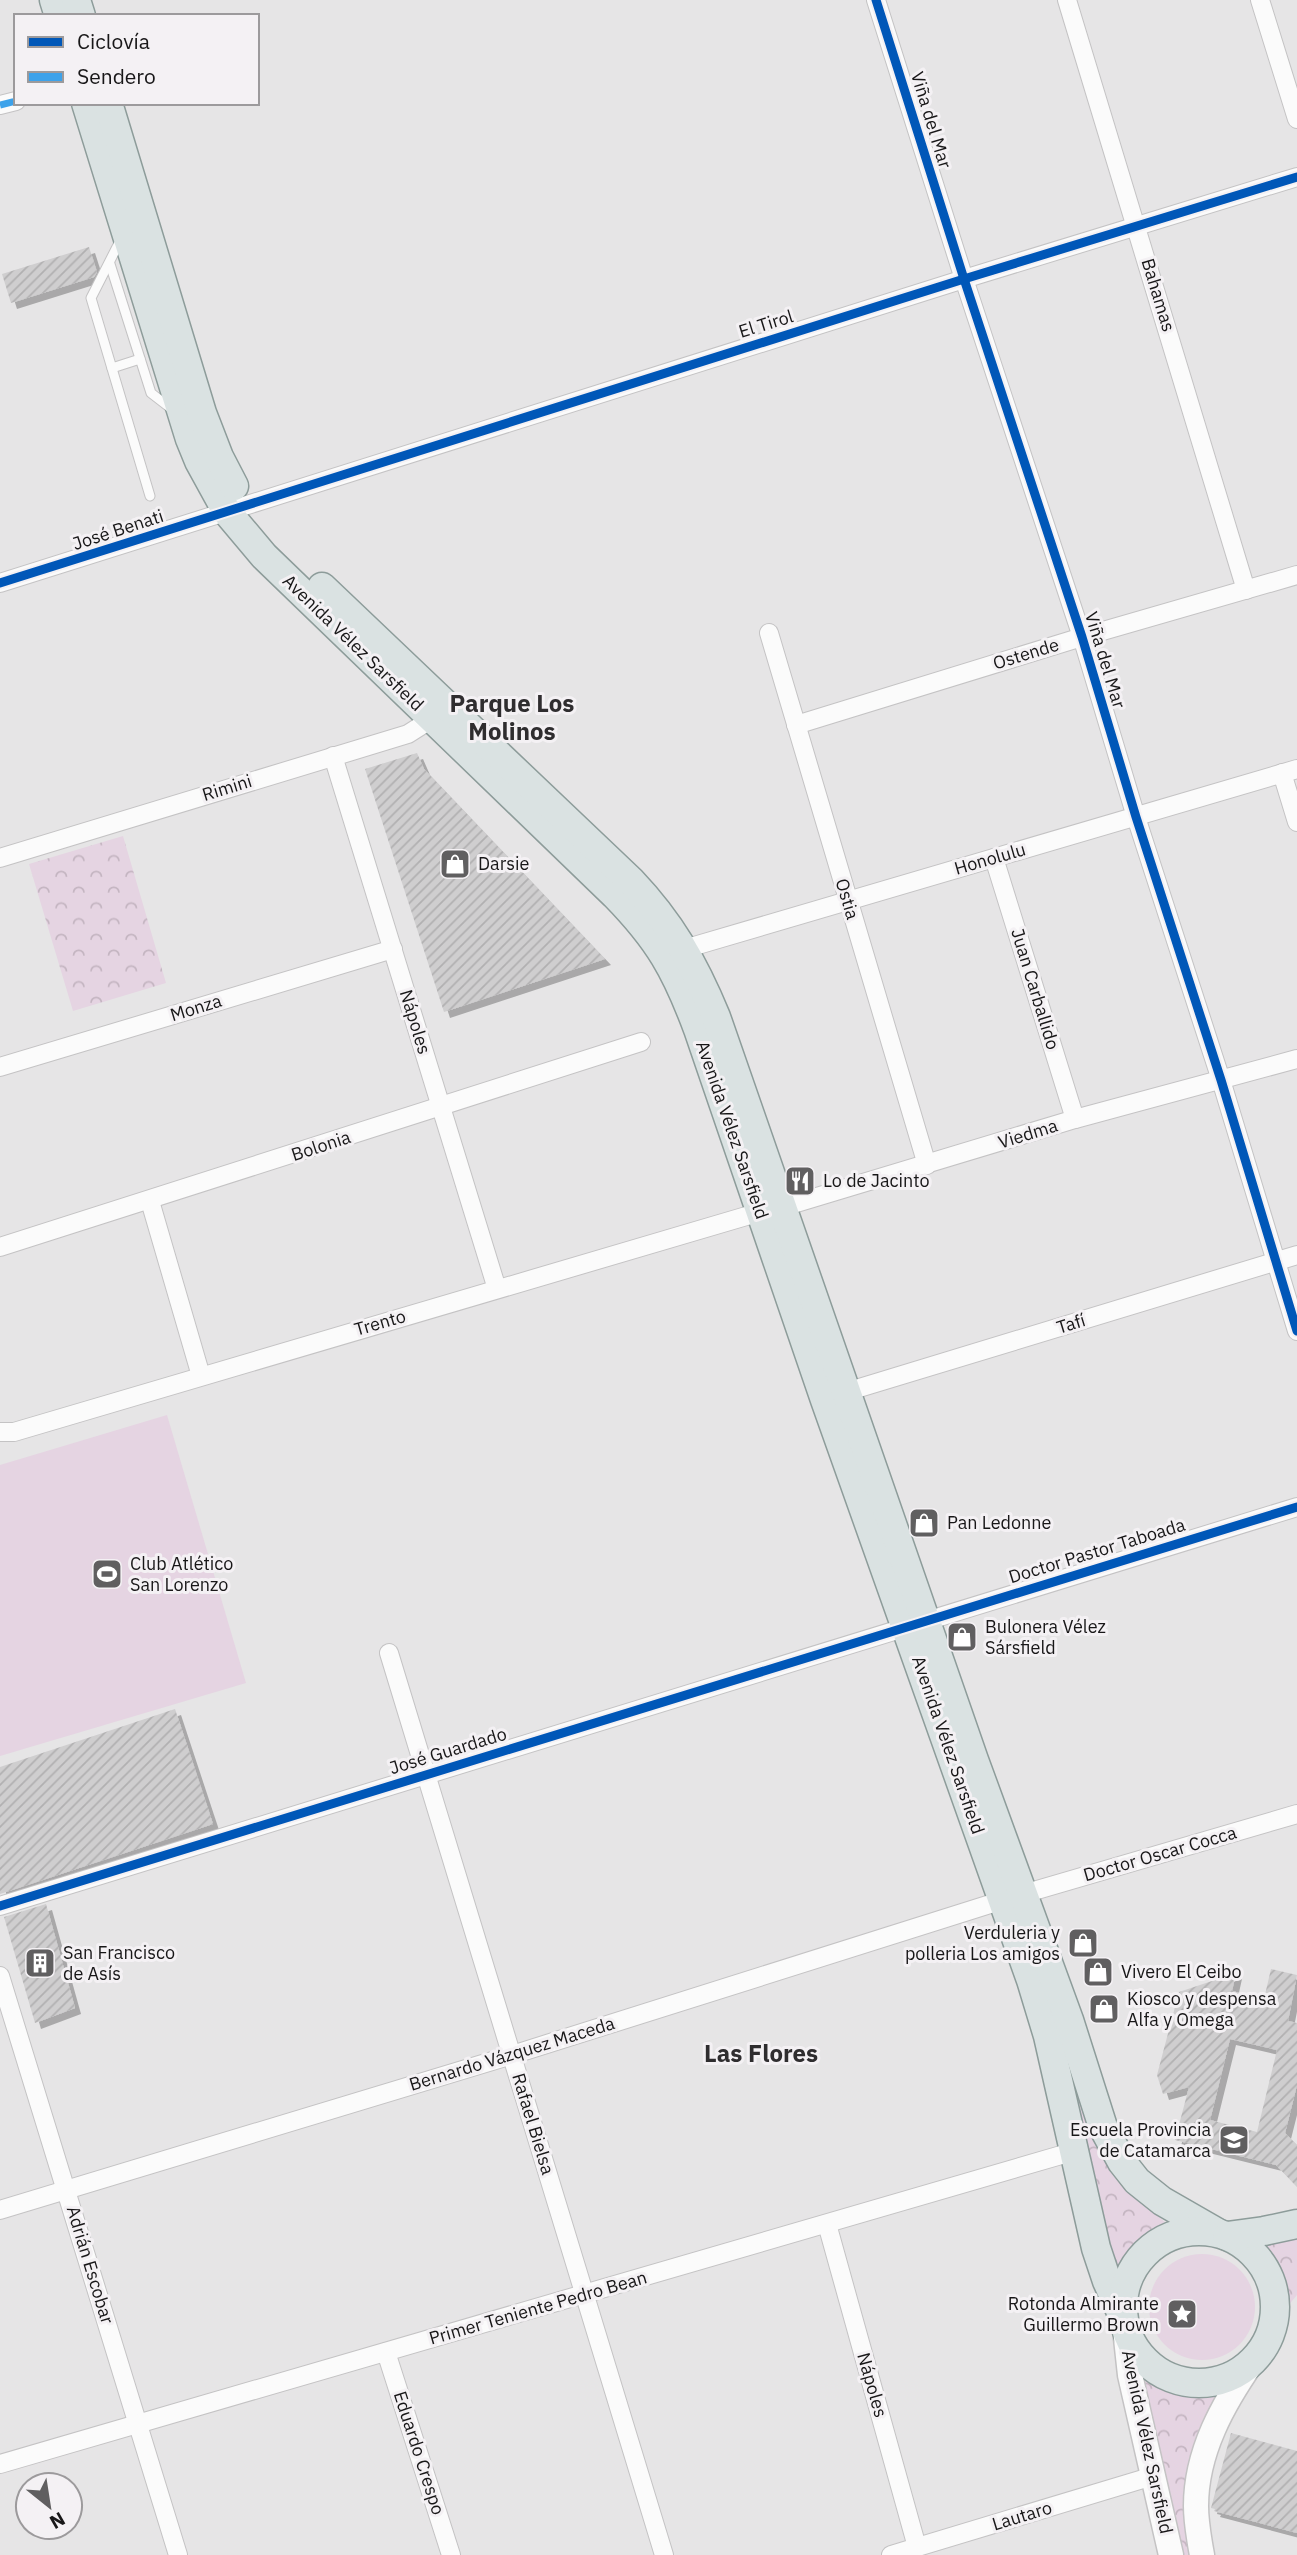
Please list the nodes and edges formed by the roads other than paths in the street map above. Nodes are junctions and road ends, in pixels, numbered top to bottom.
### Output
1 (876, 0) edge
2 (1068, 0) edge
3 (1261, 0) edge
4 (87, 105) edge
5 (109, 105) edge
6 (1297, 119) edge
7 (1297, 177) edge
8 (1137, 226) junction
9 (125, 230) junction
10 (110, 264) junction
11 (964, 279) junction
12 (140, 359) junction
13 (112, 368) junction
14 (182, 417) junction
15 (150, 496) dead end
16 (236, 508) junction
17 (1297, 575) edge
18 (0, 583) edge
19 (1246, 590) junction
20 (769, 633) dead end
21 (1082, 636) junction
22 (440, 713) junction
23 (796, 725) junction
24 (333, 756) junction
25 (1289, 771) edge
26 (1136, 817) junction
27 (1297, 822) edge
28 (0, 858) edge
29 (994, 858) junction
30 (847, 901) junction
31 (393, 949) junction
32 (684, 949) junction
33 (641, 1042) dead end
34 (1297, 1059) edge
35 (0, 1066) edge
36 (1221, 1080) junction
37 (442, 1107) junction
38 (1075, 1119) junction
39 (927, 1165) junction
40 (150, 1201) junction
41 (770, 1210) junction
42 (0, 1247) edge
43 (1297, 1255) edge
44 (1276, 1262) junction
45 (497, 1289) junction
46 (1297, 1331) edge
47 (201, 1376) junction
48 (846, 1392) junction
49 (0, 1432) edge
50 (1297, 1507) edge
51 (916, 1623) junction
52 (389, 1653) dead end
53 (426, 1775) junction
54 (1297, 1814) edge
55 (1013, 1897) junction
56 (0, 1906) edge
57 (0, 1976) edge
58 (512, 2055) junction
59 (1075, 2151) junction
60 (67, 2190) junction
61 (0, 2210) edge
62 (827, 2224) junction
63 (1297, 2224) edge
64 (1221, 2234) junction
65 (585, 2294) junction
66 (1297, 2310) edge
67 (1123, 2320) junction
68 (1261, 2351) junction
69 (386, 2352) junction
70 (139, 2424) junction
71 (0, 2465) edge
72 (1153, 2476) junction
73 (917, 2547) junction
74 (178, 2555) edge
75 (451, 2555) edge
76 (664, 2555) edge
77 (891, 2555) edge
78 (1171, 2555) edge
79 (1202, 2555) edge

1 - 11 street, Viña del Mar
2 - 8 street, Bahamas
3 - 6 street
4 - 9 main road, Avenida Vélez Sarsfield
5 - 16 main road, Avenida Vélez Sarsfield
7 - 8 street, El Tirol
8 - 11 street, El Tirol
8 - 19 street, Bahamas
9 - 10 lane
9 - 14 main road, Avenida Vélez Sarsfield
10 - 12 lane
10 - 13 lane
11 - 16 street, El Tirol
11 - 21 street, Viña del Mar
12 - 13 lane
12 - 14 lane
13 - 15 lane
14 - 16 main road, Avenida Vélez Sarsfield
16 - 18 street, José Benati
16 - 22 main road, Avenida Vélez Sarsfield
17 - 19 street, Ostende
19 - 21 street, Ostende
20 - 23 street, Ostia
21 - 23 street, Ostende
21 - 26 street, Viña del Mar
22 - 24 street, Rimini
22 - 32 main road, Avenida Vélez Sarsfield
22 - 41 main road, Avenida Vélez Sarsfield
23 - 30 street, Ostia
24 - 28 street, Rimini
24 - 31 street, Nápoles
25 - 26 street, Honolulu
25 - 27 street
26 - 29 street, Honolulu
26 - 36 street, Viña del Mar
29 - 30 street, Honolulu
29 - 38 street, Juan Carballido
30 - 32 street, Honolulu
30 - 39 street, Ostia
31 - 35 street, Monza
31 - 37 street, Nápoles
32 - 41 main road, Avenida Vélez Sarsfield
33 - 37 street, Bolonia
34 - 36 street, Viedma
36 - 38 street, Viedma
36 - 44 street, Viña del Mar
37 - 40 street, Bolonia
37 - 45 street, Nápoles
38 - 39 street, Viedma
39 - 41 street, Viedma
40 - 42 street, Bolonia
40 - 47 street
41 - 45 street, Trento
41 - 48 main road, Avenida Vélez Sarsfield
41 - 51 main road, Avenida Vélez Sarsfield
43 - 44 street, Tafí
44 - 46 street, Viña del Mar
44 - 48 street, Tafí
45 - 47 street, Trento
47 - 49 street, Trento
48 - 51 main road, Avenida Vélez Sarsfield
50 - 51 street, Doctor Pastor Taboada
51 - 53 street, José Guardado
51 - 55 main road, Avenida Vélez Sarsfield
52 - 53 street, Rafael Bielsa
53 - 56 street, José Guardado
53 - 58 street, Rafael Bielsa
54 - 55 street, Doctor Oscar Cocca
55 - 58 street, Bernardo Vázquez Maceda
55 - 59 main road, Avenida Vélez Sarsfield
55 - 64 main road, Avenida Vélez Sarsfield
57 - 60 street, Adrián Escobar
58 - 60 street, Bernardo Vázquez Maceda
58 - 65 street, Rafael Bielsa
59 - 62 street, Primer Teniente Pedro Bean
59 - 67 main road, Avenida Vélez Sarsfield
60 - 61 street, Bernardo Vázquez Maceda
60 - 70 street, Adrián Escobar
62 - 65 street, Primer Teniente Pedro Bean
62 - 73 street, Nápoles
63 - 64 main road
64 - 67 main road
64 - 68 main road
65 - 69 street, Primer Teniente Pedro Bean
65 - 76 street, Rafael Bielsa
66 - 68 main road
67 - 68 main road
67 - 72 main road, Avenida Vélez Sarsfield
68 - 79 main road, Avenida Vélez Sarsfield
69 - 70 street, Primer Teniente Pedro Bean
69 - 75 street, Eduardo Crespo
70 - 71 street, Primer Teniente Pedro Bean
70 - 74 street, Adrián Escobar
72 - 73 street, Lautaro
72 - 78 main road, Avenida Vélez Sarsfield
73 - 77 street, Lautaro

